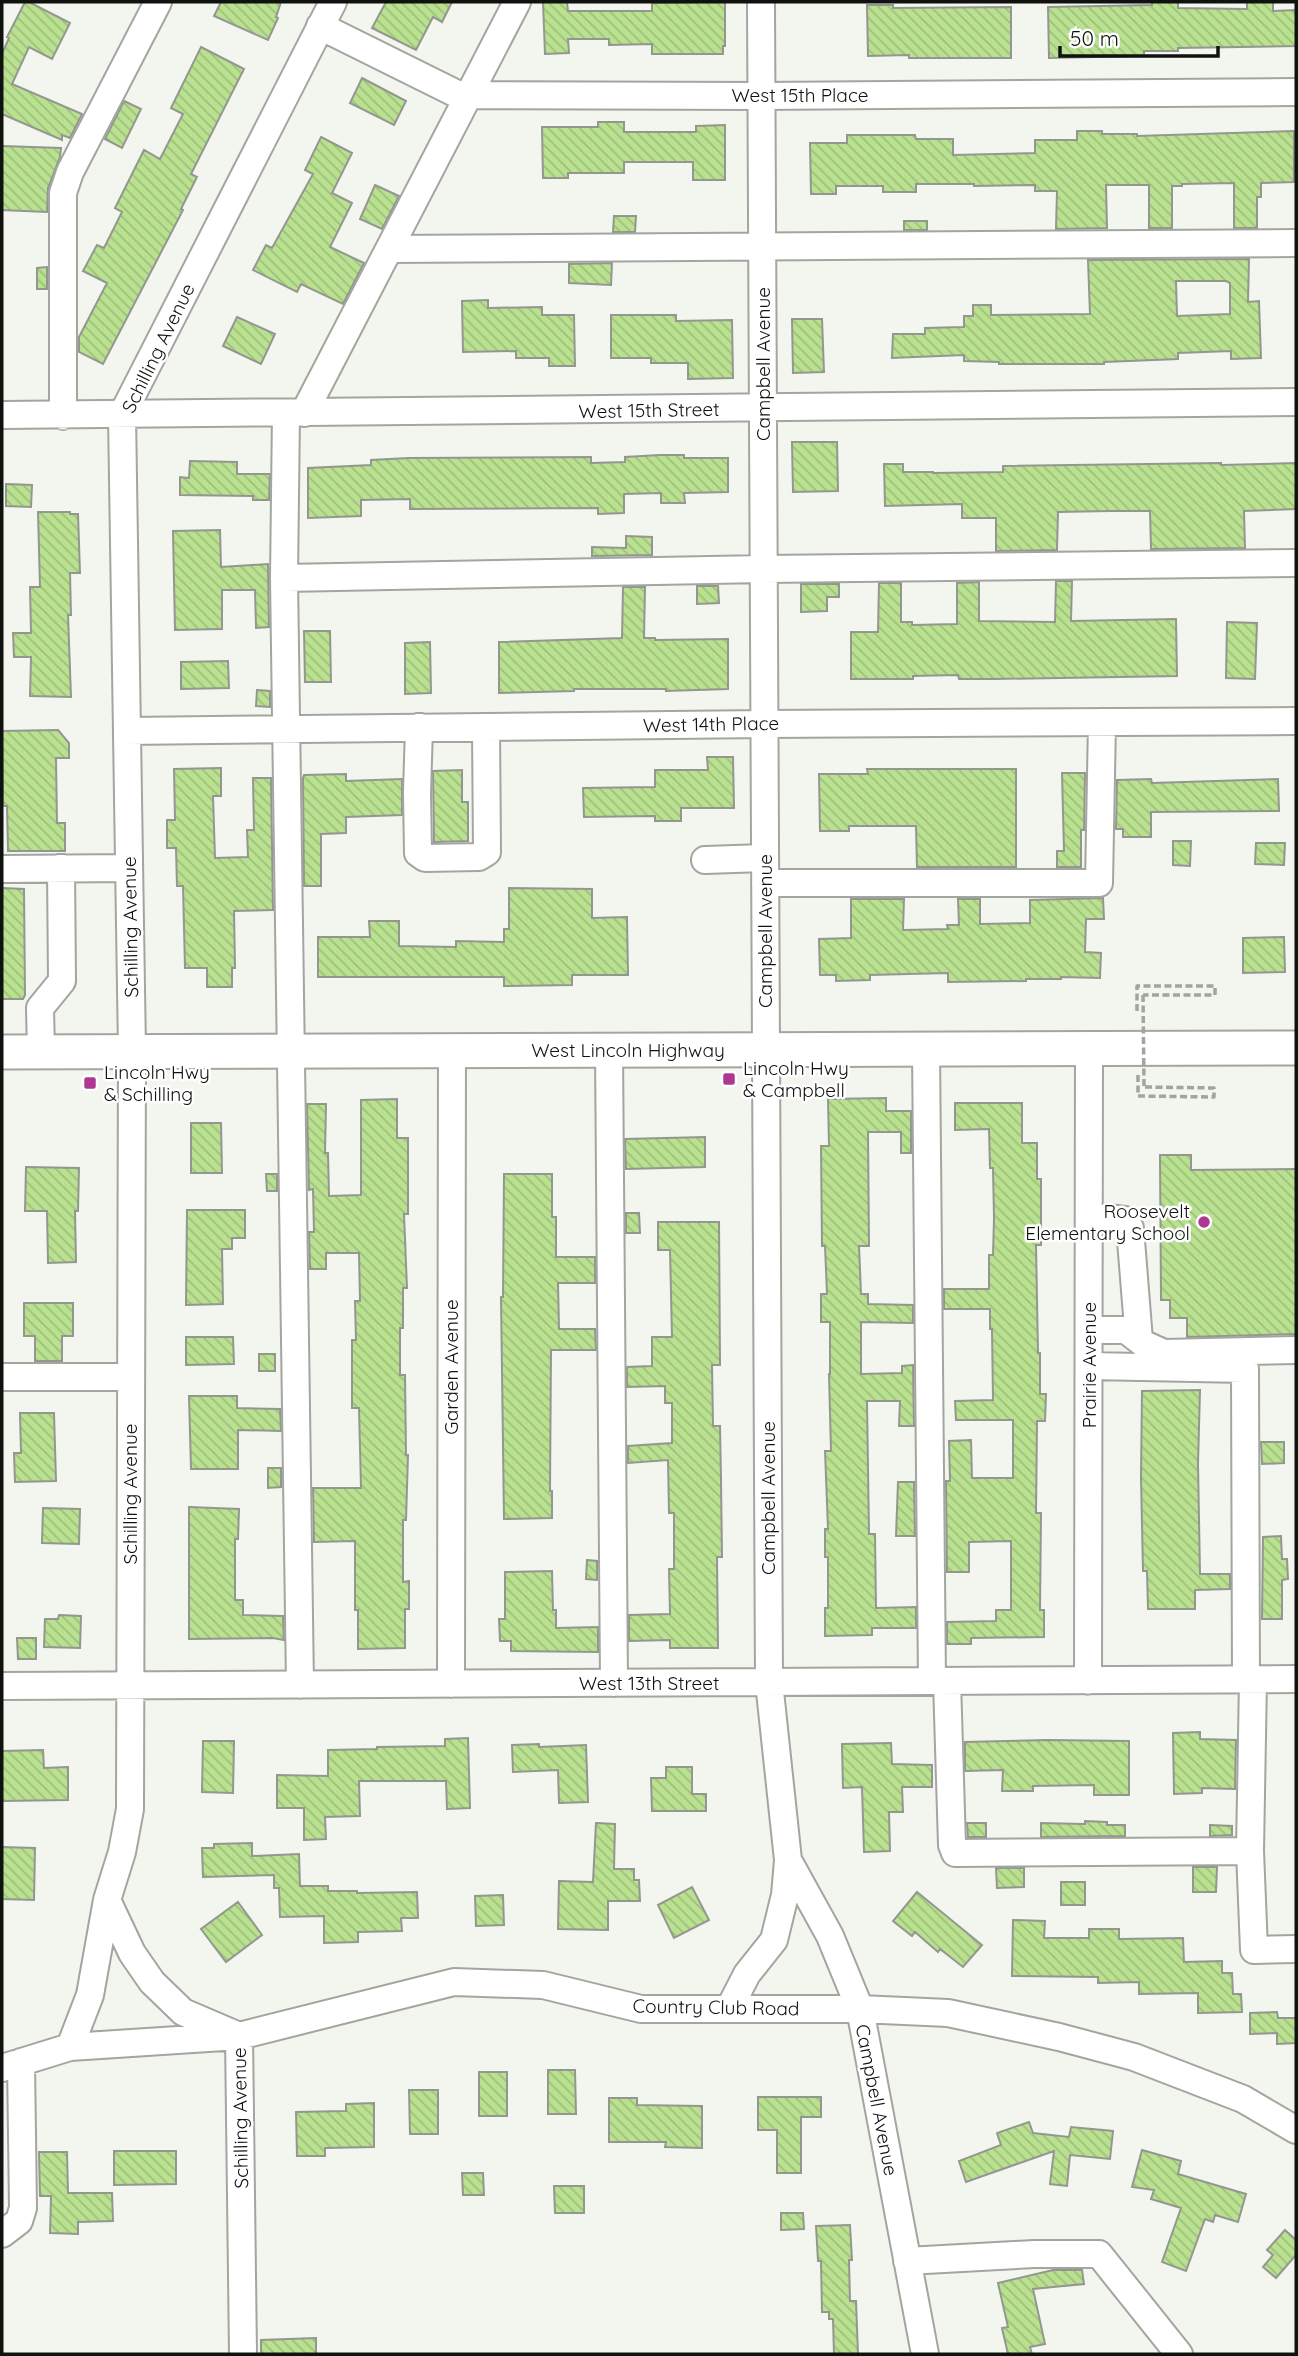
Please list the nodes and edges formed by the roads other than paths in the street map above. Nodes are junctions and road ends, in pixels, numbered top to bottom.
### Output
1 (158, 2) edge
2 (333, 2) edge
3 (517, 2) edge
4 (761, 2) edge
5 (320, 26) junction
6 (1296, 92) edge
7 (469, 95) junction
8 (762, 96) junction
9 (1296, 243) edge
10 (762, 246) junction
11 (389, 249) junction
12 (1296, 402) edge
13 (763, 409) junction
14 (295, 414) junction
15 (2, 415) edge
16 (122, 415) junction
17 (63, 416) junction
18 (1296, 563) edge
19 (764, 569) junction
20 (284, 578) junction
21 (1296, 721) edge
22 (1102, 722) junction
23 (765, 724) junction
24 (419, 727) junction
25 (486, 727) junction
26 (286, 729) junction
27 (127, 731) junction
28 (705, 860) dead end
29 (129, 867) junction
30 (61, 868) junction
31 (2, 869) edge
32 (765, 870) junction
33 (1296, 1048) edge
34 (766, 1049) junction
35 (926, 1049) junction
36 (1089, 1049) junction
37 (452, 1050) junction
38 (609, 1050) junction
39 (132, 1051) junction
40 (289, 1051) junction
41 (2, 1052) edge
42 (41, 1052) junction
43 (1089, 1216) junction
44 (1089, 1330) junction
45 (1139, 1340) junction
46 (1296, 1350) edge
47 (1089, 1366) junction
48 (2, 1377) edge
49 (130, 1377) junction
50 (1249, 1679) junction
51 (1296, 1679) edge
52 (939, 1681) junction
53 (1088, 1681) junction
54 (769, 1682) junction
55 (614, 1683) junction
56 (451, 1684) junction
57 (300, 1685) junction
58 (2, 1686) edge
59 (129, 1686) junction
60 (1251, 1851) junction
61 (788, 1860) junction
62 (107, 1900) junction
63 (1296, 1949) edge
64 (729, 2009) junction
65 (860, 2009) junction
66 (239, 2036) junction
67 (70, 2047) junction
68 (11, 2065) edge
69 (1296, 2130) edge
70 (2, 2234) edge
71 (907, 2261) junction
72 (243, 2354) edge
73 (925, 2354) edge
74 (1179, 2354) edge

1 - 17 street
2 - 5 street, Schilling Avenue
3 - 7 street
4 - 8 street, Campbell Avenue
5 - 7 street, West 15th Place
5 - 16 street, Schilling Avenue
6 - 8 street, West 15th Place
7 - 8 street, West 15th Place
7 - 11 street
8 - 10 street, Campbell Avenue
9 - 10 street
10 - 11 street
10 - 13 street, Campbell Avenue
11 - 14 street
12 - 13 street, West 15th Street
13 - 14 street, West 15th Street
13 - 19 street, Campbell Avenue
14 - 16 street, West 15th Street
14 - 20 street
15 - 17 street, West 15th Street
16 - 17 street, West 15th Street
16 - 27 street, Schilling Avenue
18 - 19 street
19 - 20 street
19 - 23 street, Campbell Avenue
20 - 26 street
21 - 22 street, West 14th Place
22 - 23 street, West 14th Place
22 - 32 street
23 - 25 street, West 14th Place
23 - 32 street, Campbell Avenue
24 - 25 street, West 14th Place
24 - 25 street
24 - 26 street, West 14th Place
26 - 27 street, West 14th Place
26 - 40 street
27 - 29 street, Schilling Avenue
28 - 32 street
29 - 30 street
29 - 39 street, Schilling Avenue
30 - 31 street
30 - 42 street
32 - 34 street, Campbell Avenue
33 - 36 main road, West Lincoln Highway
34 - 35 main road, West Lincoln Highway
34 - 38 main road, West Lincoln Highway
34 - 54 street, Campbell Avenue
35 - 36 main road, West Lincoln Highway
35 - 52 street
36 - 43 street, Prairie Avenue
37 - 38 main road, West Lincoln Highway
37 - 40 main road, West Lincoln Highway
37 - 56 street, Garden Avenue
38 - 55 street
39 - 40 main road, West Lincoln Highway
39 - 42 main road, West Lincoln Highway
39 - 49 street, Schilling Avenue
40 - 57 street
41 - 42 main road, West Lincoln Highway
43 - 44 street, Prairie Avenue
43 - 45 street
44 - 45 street
44 - 47 street, Prairie Avenue
45 - 46 street
47 - 50 street
47 - 53 street, Prairie Avenue
48 - 49 street
49 - 59 street, Schilling Avenue
50 - 51 street, West 13th Street
50 - 53 street, West 13th Street
50 - 60 street
52 - 53 street, West 13th Street
52 - 54 street, West 13th Street
52 - 60 street
54 - 55 street, West 13th Street
54 - 61 street, Campbell Avenue
55 - 56 street, West 13th Street
56 - 57 street, West 13th Street
57 - 59 street, West 13th Street
58 - 59 street, West 13th Street
59 - 62 street, Schilling Avenue
60 - 63 street
61 - 64 street, Campbell Avenue
61 - 65 street, Campbell Avenue
62 - 66 street, Schilling Avenue
62 - 67 street, Schilling Avenue
64 - 65 street, Country Club Road
64 - 66 street, Country Club Road
65 - 69 street, Country Club Road
65 - 71 street, Campbell Avenue
66 - 67 street, Country Club Road
66 - 72 street, Schilling Avenue
67 - 68 street, Country Club Road
68 - 70 street
71 - 73 street, Campbell Avenue
71 - 74 street

